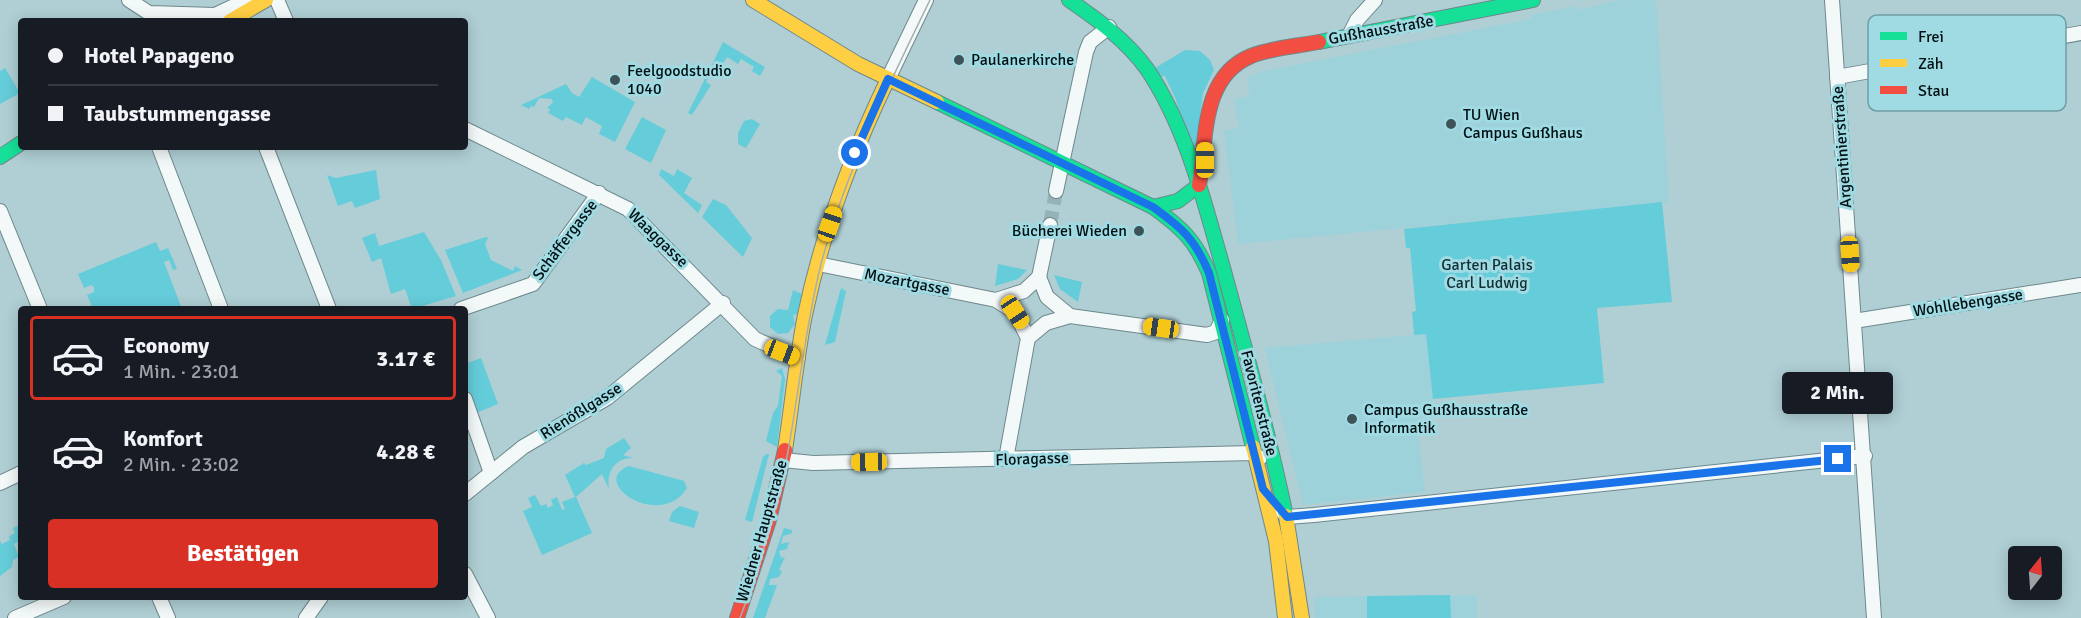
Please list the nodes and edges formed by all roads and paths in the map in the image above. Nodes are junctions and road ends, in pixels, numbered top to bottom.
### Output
1 (129, 0) edge
2 (210, 0) edge
3 (247, 0) edge
4 (266, 0) edge
5 (277, 0) edge
6 (753, 0) edge
7 (926, 0) edge
8 (1069, 0) edge
9 (1375, 0) edge
10 (1533, 0) edge
11 (1832, 0) edge
12 (217, 18) edge
13 (235, 18) edge
14 (285, 18) edge
15 (1109, 27) junction
16 (2081, 33) edge
17 (1350, 34) junction
18 (2066, 36) edge
19 (1232, 67) joint
20 (1868, 72) edge
21 (1838, 77) junction
22 (888, 79) junction
23 (468, 131) edge
24 (18, 145) edge
25 (160, 150) edge
26 (267, 150) edge
27 (0, 157) edge
28 (1062, 164) junction
29 (1199, 185) junction
30 (1056, 191) tunnel mouth
31 (599, 193) junction
32 (1153, 207) junction
33 (0, 211) edge
34 (1050, 225) tunnel mouth
35 (818, 264) junction
36 (1039, 277) junction
37 (2081, 285) edge
38 (996, 300) junction
39 (723, 303) junction
40 (39, 306) edge
41 (221, 306) edge
42 (328, 306) edge
43 (468, 307) edge
44 (1070, 316) junction
45 (1222, 320) junction
46 (1854, 321) junction
47 (1028, 338) junction
48 (798, 358) junction
49 (468, 408) edge
50 (1253, 453) junction
51 (1864, 456) junction
52 (1006, 459) junction
53 (783, 460) junction
54 (1276, 471) junction
55 (490, 473) junction
56 (18, 474) edge
57 (0, 483) edge
58 (1263, 489) junction
59 (468, 491) edge
60 (1287, 517) junction
61 (468, 580) edge
62 (57, 600) edge
63 (160, 600) edge
64 (319, 600) edge
65 (15, 618) edge
66 (168, 618) edge
67 (306, 618) edge
68 (488, 618) edge
69 (737, 618) edge
70 (1285, 618) edge
71 (1302, 618) edge
72 (1874, 618) edge

1 - 12 street
2 - 12 street
3 - 12 street
4 - 13 main road
5 - 14 street
6 - 22 main road, Favoritenstraße
7 - 22 street, Wiedner Hauptstraße
8 - 15 main road, Favoritenstraße
9 - 17 street
10 - 17 main road, Gußhausstraße
11 - 21 street, Argentinierstraße
15 - 28 street
15 - 29 main road, Favoritenstraße
16 - 18 street
17 - 19 main road, Gußhausstraße
19 - 29 main road, Favoritenstraße
20 - 21 street
21 - 46 street, Argentinierstraße
22 - 28 main road, Favoritenstraße
22 - 35 main road, Wiedner Hauptstraße
23 - 31 street, Waaggasse
24 - 27 main road
25 - 41 street
26 - 42 street
28 - 30 street
28 - 32 main road, Favoritenstraße
29 - 32 main road
29 - 54 main road, Favoritenstraße
31 - 39 street, Waaggasse
31 - 43 street, Schäffergasse
32 - 45 main road, Favoritenstraße
33 - 40 street
34 - 36 street
35 - 38 street, Mozartgasse
35 - 48 main road, Wiedner Hauptstraße
36 - 38 street
36 - 44 street
37 - 46 street, Wohllebengasse
38 - 47 street
39 - 48 street, Waaggasse
39 - 55 street, Rienößlgasse
44 - 45 street
44 - 47 street
45 - 50 main road, Favoritenstraße
46 - 51 street, Argentinierstraße
47 - 52 street
48 - 53 main road, Wiedner Hauptstraße
49 - 55 street
50 - 52 street, Floragasse
50 - 54 street
50 - 58 main road, Favoritenstraße
51 - 60 street
51 - 72 street, Argentinierstraße
52 - 53 street, Floragasse
53 - 69 main road, Wiedner Hauptstraße
54 - 60 main road, Favoritenstraße
55 - 59 street, Rienößlgasse
56 - 57 street
58 - 60 street, Favoritenstraße
58 - 70 main road, Favoritenstraße
60 - 71 main road, Favoritenstraße
61 - 68 street
62 - 65 street
63 - 66 street
64 - 67 street

